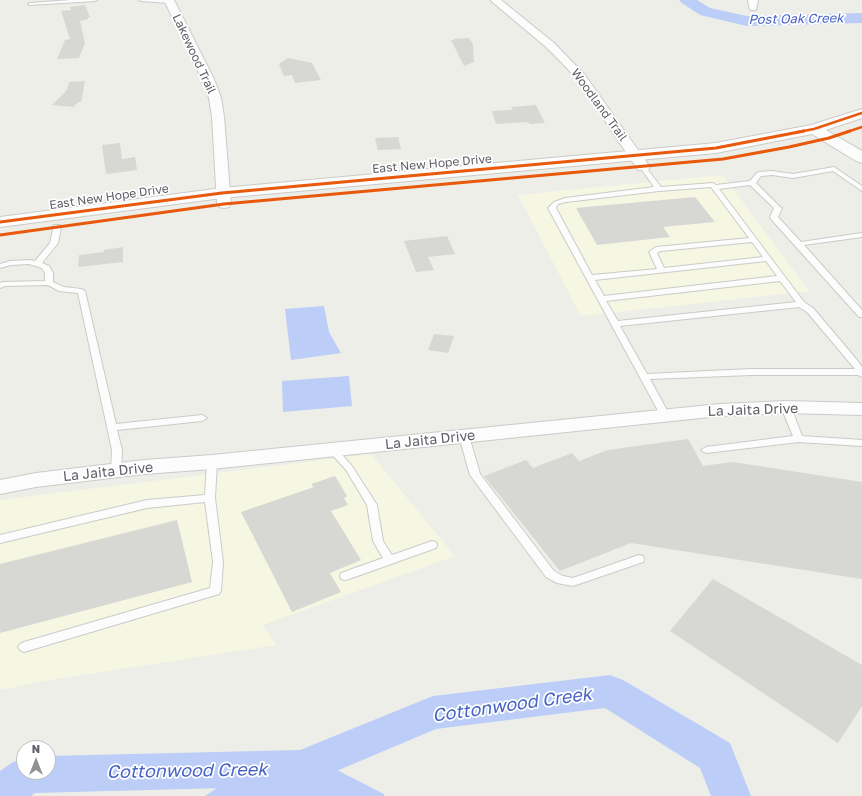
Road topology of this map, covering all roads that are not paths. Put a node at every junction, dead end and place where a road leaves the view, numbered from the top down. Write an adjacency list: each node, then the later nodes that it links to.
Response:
1 (95, 0): 5 (lane)
2 (141, 0): 4 (lane)
3 (494, 0): 11 (street, Woodland Trail)
4 (169, 1): 16 (street, Lakewood Trail)
5 (30, 4)
6 (862, 113): 8 (street, East New Hope Drive)
7 (862, 127): 9 (street, East New Hope Drive)
8 (814, 129): 9 (street); 11 (street, East New Hope Drive)
9 (828, 138): 10 (street); 11 (street, East New Hope Drive)
10 (862, 158)
11 (640, 162): 14 (lane); 16 (street, East New Hope Drive)
12 (752, 183): 13 (lane); 15 (lane); 22 (lane)
13 (714, 187): 14 (lane); 21 (lane)
14 (659, 189): 27 (lane)
15 (862, 189)
16 (223, 198): 17 (street, East New Hope Drive); 18 (street, East New Hope Drive)
17 (0, 222)
18 (57, 227): 19 (street, East New Hope Drive); 24 (lane)
19 (0, 235)
20 (862, 235): 22 (lane)
21 (753, 240): 23 (lane); 26 (lane)
22 (799, 244): 33 (lane)
23 (768, 259): 26 (lane); 28 (lane)
24 (37, 264): 25 (lane); 30 (lane)
25 (0, 266)
26 (662, 270): 27 (lane)
27 (590, 278): 31 (lane)
28 (782, 278): 31 (lane); 32 (lane)
29 (1, 283): 30 (lane)
30 (49, 283): 41 (lane)
31 (601, 299): 34 (lane)
32 (801, 304): 34 (lane); 35 (lane)
33 (862, 315)
34 (615, 324): 36 (lane)
35 (862, 373): 36 (lane)
36 (644, 377): 39 (lane)
37 (786, 407): 38 (street, La Jaita Drive); 39 (street, La Jaita Drive); 43 (lane)
38 (862, 409)
39 (665, 416): 42 (street, La Jaita Drive)
40 (202, 418): 41 (lane)
41 (112, 427): 48 (lane)
42 (464, 436): 45 (street, La Jaita Drive); 53 (lane)
43 (799, 439): 44 (lane); 46 (lane)
44 (862, 443)
45 (333, 450): 47 (street, La Jaita Drive); 54 (lane)
46 (706, 450)
47 (212, 462): 48 (street, La Jaita Drive); 50 (lane)
48 (116, 471): 49 (street, La Jaita Drive)
49 (0, 487)
50 (210, 498): 51 (lane); 56 (lane)
51 (0, 539)
52 (432, 546): 54 (lane)
53 (639, 559)
54 (389, 560): 55 (lane)
55 (345, 576)
56 (24, 647)

